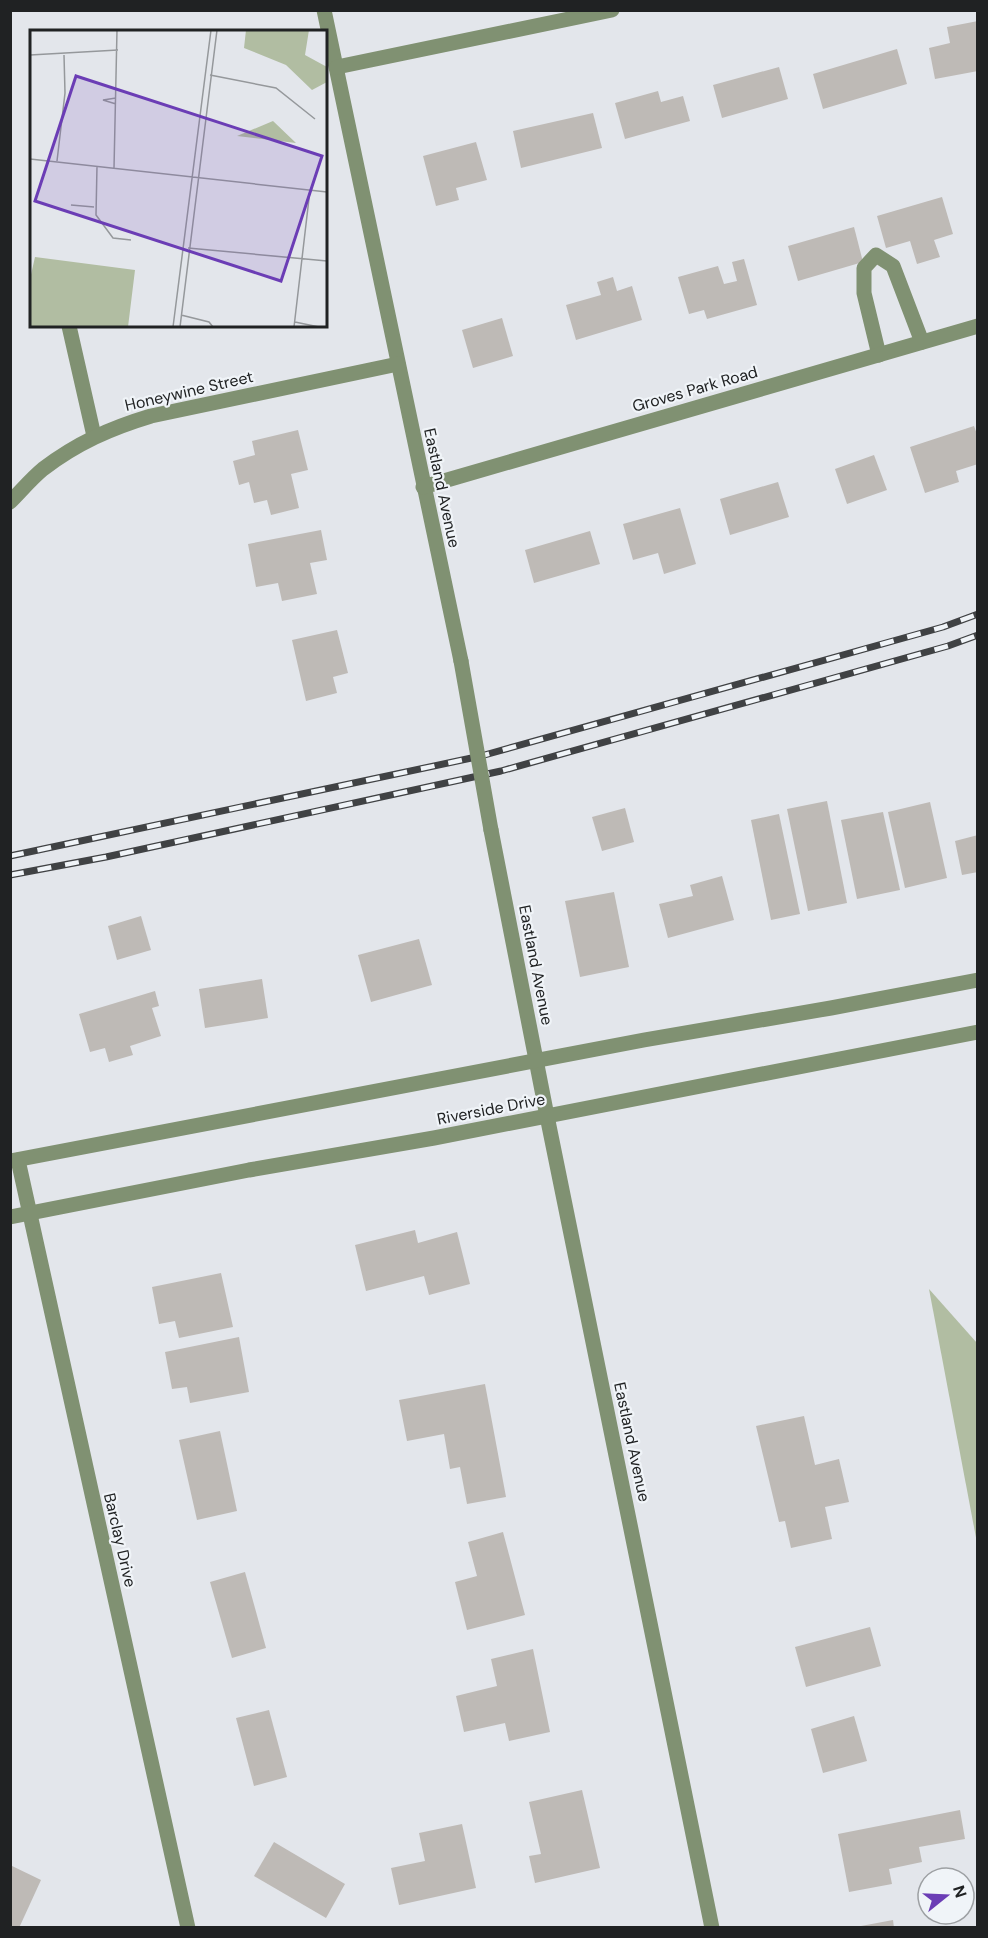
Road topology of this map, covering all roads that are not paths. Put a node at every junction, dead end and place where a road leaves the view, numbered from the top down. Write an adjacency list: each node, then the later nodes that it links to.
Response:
1 (324, 10): 3 (street, Eastland Avenue)
2 (612, 10): 3 (street)
3 (337, 67): 8 (street, Eastland Avenue)
4 (978, 326): 6 (street, Groves Park Road)
5 (69, 327): 9 (street)
6 (922, 342): 7 (street, Groves Park Road); 7 (street)
7 (879, 355): 10 (street, Groves Park Road)
8 (398, 364): 9 (street, Honeywine Street); 10 (street, Eastland Avenue)
9 (94, 436): 11 (street, Honeywine Street)
10 (423, 487): 14 (street, Eastland Avenue, bridge)
11 (10, 502)
12 (978, 980): 14 (street)
13 (978, 1032): 15 (street, Riverside Drive)
14 (537, 1060): 15 (street, Eastland Avenue); 16 (street)
15 (547, 1116): 17 (street, Riverside Drive); 20 (street, Eastland Avenue)
16 (14, 1161): 17 (street, Barclay Drive)
17 (28, 1214): 18 (street, Riverside Drive); 19 (street, Barclay Drive)
18 (10, 1217)
19 (188, 1928)
20 (712, 1928)

